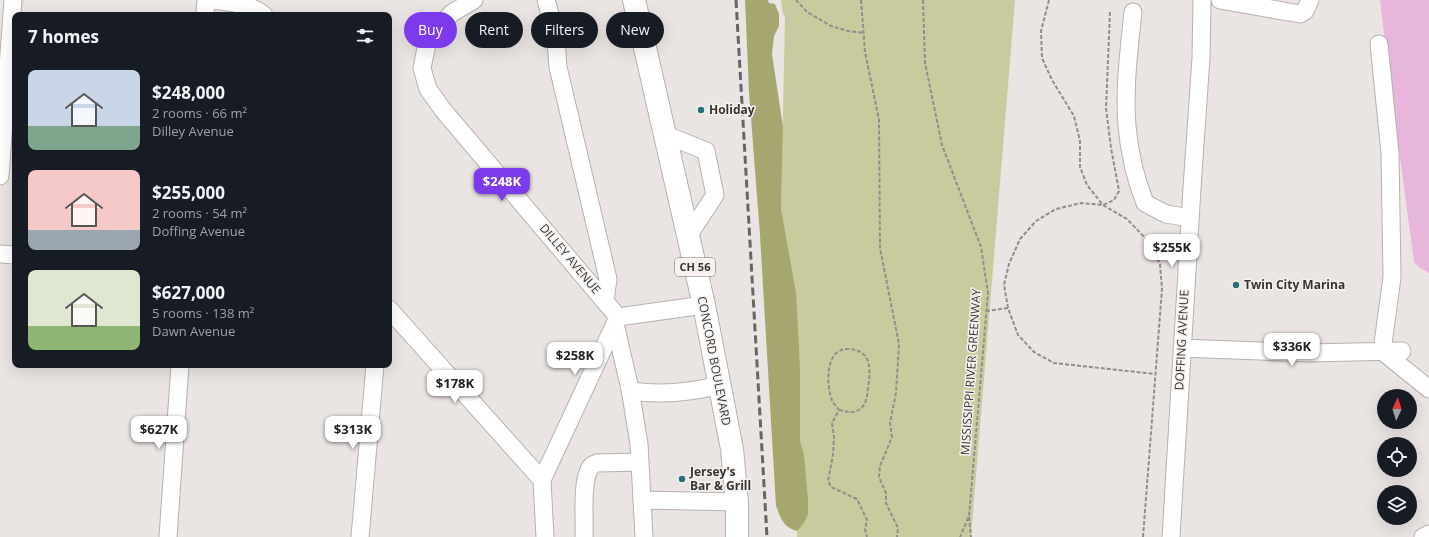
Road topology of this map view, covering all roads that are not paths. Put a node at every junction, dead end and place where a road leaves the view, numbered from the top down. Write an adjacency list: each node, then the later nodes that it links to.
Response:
1 (13, 0): 10 (street)
2 (206, 0): 11 (street)
3 (211, 0): 12 (street)
4 (474, 0): 22 (street, DILLEY AVENUE)
5 (546, 0): 22 (street)
6 (634, 0): 16 (main road, CONCORD BOULEVARD / CH 56)
7 (1202, 0): 18 (street, DOFFING AVENUE)
8 (1220, 0): 9 (street)
9 (1310, 0)
10 (12, 12)
11 (205, 12)
12 (261, 12)
13 (1132, 12): 18 (street)
14 (12, 14): 17 (street)
15 (1379, 44): 27 (street)
16 (666, 135): 19 (main road, CONCORD BOULEVARD / CH 56); 19 (street)
17 (0, 176)
18 (1190, 218): 26 (street, DOFFING AVENUE)
19 (688, 236): 23 (main road, CONCORD BOULEVARD / CH 56)
20 (0, 254): 21 (street)
21 (12, 255)
22 (605, 301): 25 (street, DILLEY AVENUE)
23 (704, 304): 25 (street); 31 (main road, CONCORD BOULEVARD / CH 56)
24 (392, 312): 35 (street)
25 (617, 320): 33 (street); 35 (street)
26 (1182, 348): 27 (street); 45 (street, DOFFING AVENUE)
27 (1382, 351): 28 (street); 32 (street)
28 (1402, 351)
29 (180, 368): 39 (street)
30 (375, 368): 40 (street)
31 (719, 385): 33 (street); 37 (main road, CONCORD BOULEVARD / CH 56)
32 (1429, 389)
33 (630, 391): 34 (street)
34 (640, 462): 36 (street); 42 (street)
35 (542, 480): 41 (street)
36 (642, 500): 37 (street); 43 (street)
37 (737, 502): 44 (main road, CONCORD BOULEVARD / CH 56)
38 (1429, 534): 46 (street)
39 (168, 537)
40 (360, 537)
41 (545, 537)
42 (584, 537)
43 (644, 537)
44 (737, 537)
45 (1170, 537)
46 (1423, 537)

